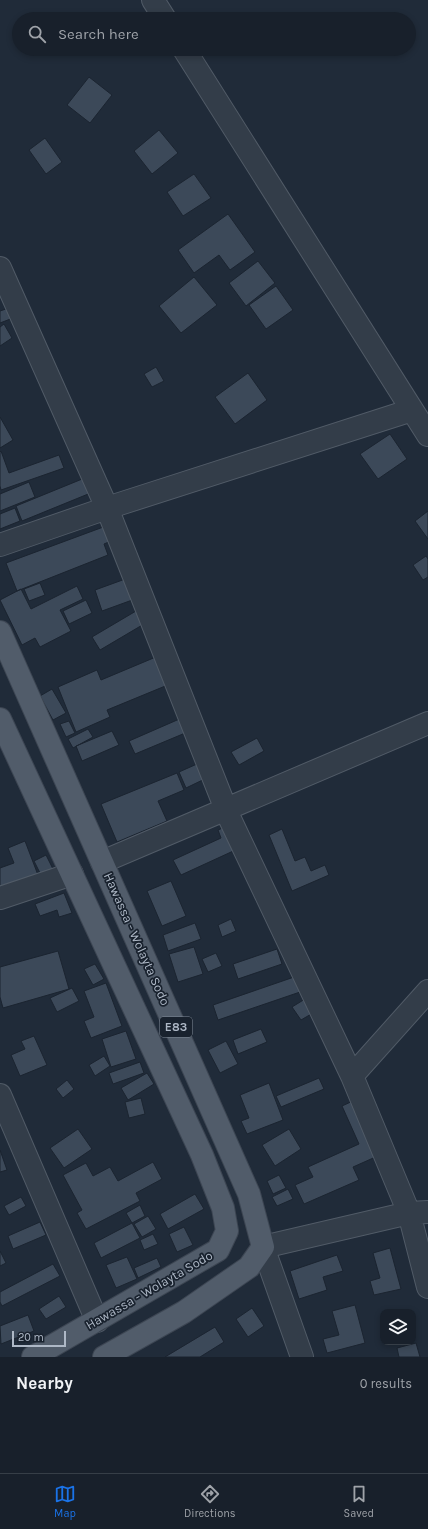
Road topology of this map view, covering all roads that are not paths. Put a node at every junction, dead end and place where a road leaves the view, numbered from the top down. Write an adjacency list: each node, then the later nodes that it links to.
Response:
1 (153, 0): 2 (street)
2 (161, 12)
3 (188, 56): 5 (street)
4 (0, 268): 7 (street)
5 (412, 410): 6 (street); 7 (street)
6 (428, 435)
7 (106, 508): 8 (street); 12 (street)
8 (0, 545)
9 (0, 632): 13 (main road, Hawassa - Wolayta Sodo / E83)
10 (0, 719): 14 (main road, E83)
11 (428, 723): 12 (street)
12 (226, 809): 13 (street); 17 (street)
13 (102, 862): 14 (main road); 21 (main road, Hawassa - Wolayta Sodo / E83)
14 (72, 874): 15 (street); 20 (main road, E83)
15 (0, 898)
16 (428, 991): 17 (street)
17 (352, 1076): 19 (street)
18 (0, 1095): 23 (street)
19 (418, 1212): 21 (street); 22 (street)
20 (227, 1231): 21 (main road); 23 (main road, Hawassa - Wolayta Sodo)
21 (263, 1247): 25 (main road); 26 (street)
22 (428, 1287)
23 (97, 1321): 24 (main road, Hawassa - Wolayta Sodo)
24 (33, 1357)
25 (104, 1357)
26 (302, 1357)

